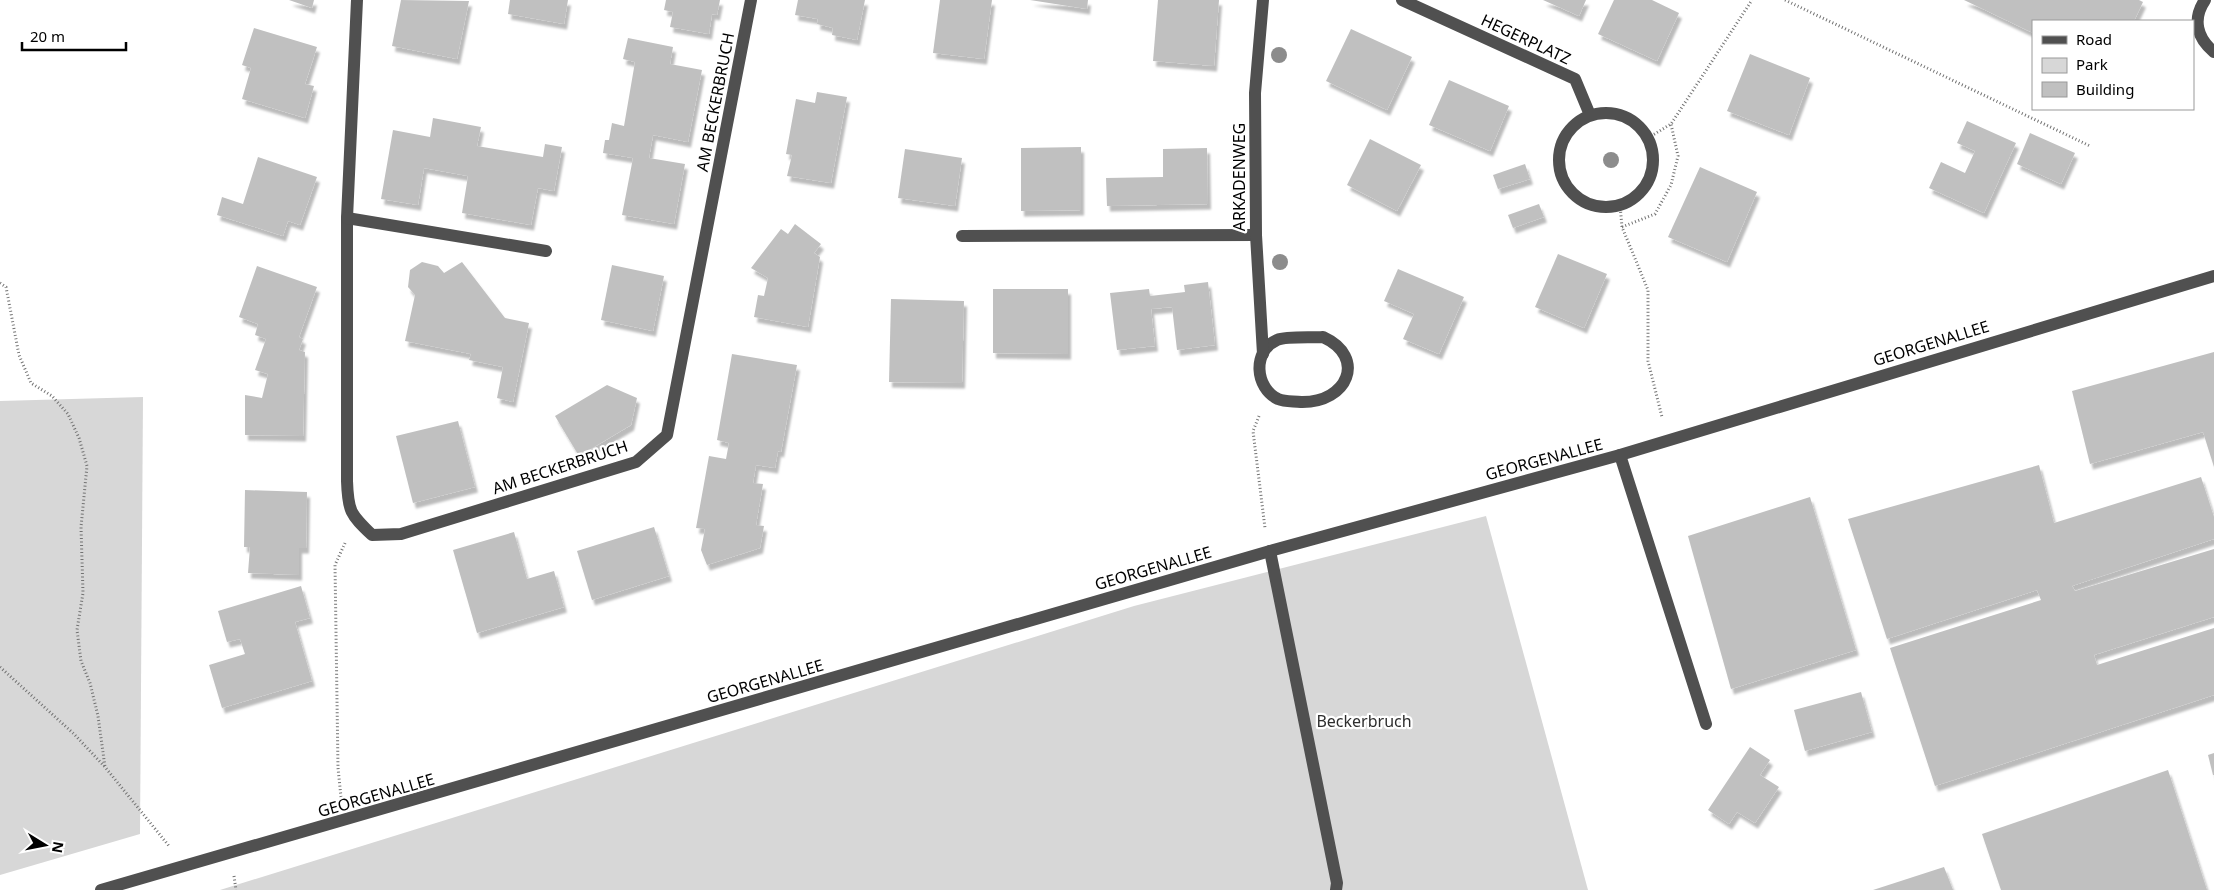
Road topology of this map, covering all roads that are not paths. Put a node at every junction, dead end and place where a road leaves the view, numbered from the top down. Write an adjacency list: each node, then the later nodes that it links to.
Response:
1 (357, 0): 8 (street)
2 (751, 0): 8 (street, AM BECKERBRUCH)
3 (1263, 0): 9 (street, ARKADENWEG)
4 (1402, 0): 7 (street, HEGERPLATZ)
5 (2205, 0): 6 (street)
6 (2214, 52)
7 (1590, 115): 7 (street)
8 (347, 218): 11 (street)
9 (1256, 235): 10 (street); 13 (street, ARKADENWEG)
10 (962, 236)
11 (546, 251)
12 (2214, 276): 14 (street, GEORGENALLEE)
13 (1263, 354): 13 (street, ARKADENWEG)
14 (1620, 455): 15 (street, GEORGENALLEE); 16 (street)
15 (1270, 551): 17 (street, GEORGENALLEE); 18 (street)
16 (1706, 724)
17 (101, 890)
18 (1336, 890)

